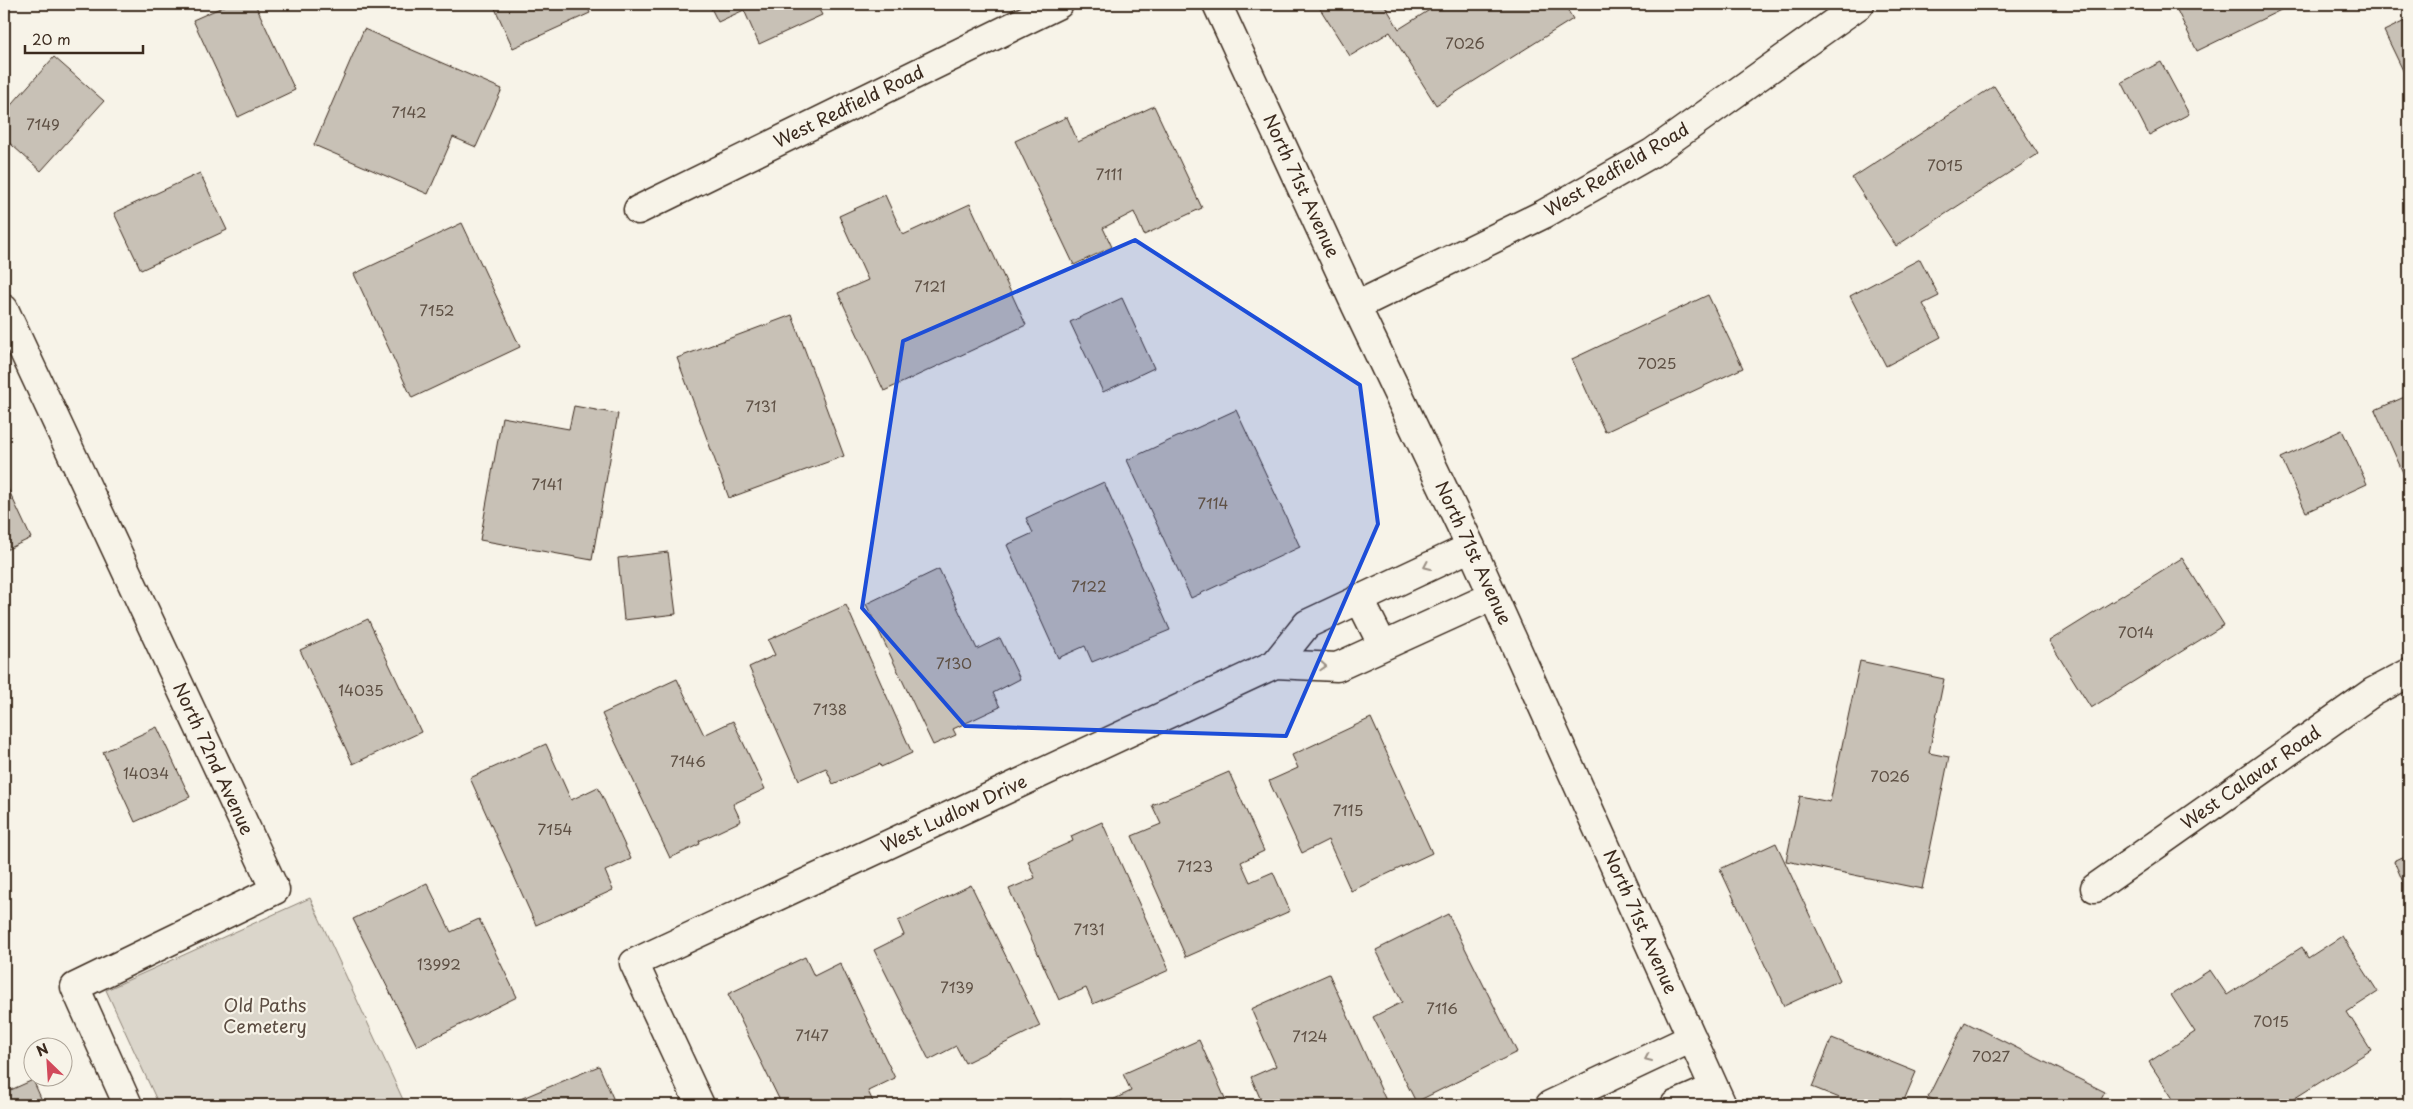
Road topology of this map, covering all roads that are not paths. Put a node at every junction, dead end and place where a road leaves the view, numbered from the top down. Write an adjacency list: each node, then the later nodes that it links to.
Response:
1 (1060, 4): 4 (street, West Redfield Road)
2 (1217, 4): 5 (street, North 71st Avenue)
3 (1860, 4): 5 (street, West Redfield Road)
4 (638, 210)
5 (1356, 306): 7 (street, North 71st Avenue)
6 (4, 309): 17 (street, North 72nd Avenue)
7 (1471, 547): 8 (street, North 71st Avenue); 9 (street, West Ludlow Drive, one-way to 9)
8 (1493, 596): 10 (street, West Ludlow Drive); 14 (street, North 71st Avenue)
9 (1359, 598): 10 (street); 11 (street, West Ludlow Drive)
10 (1383, 646): 11 (street, West Ludlow Drive, one-way to 10)
11 (1275, 664): 18 (street, West Ludlow Drive)
12 (2409, 674): 13 (street, West Calavar Road)
13 (2095, 888)
14 (1692, 1038): 15 (street, North 71st Avenue); 16 (street, one-way to 16)
15 (1718, 1096): 20 (street)
16 (1585, 1098): 19 (street)
17 (128, 1105)
18 (700, 1105)
19 (1550, 1105)
20 (1675, 1105)

